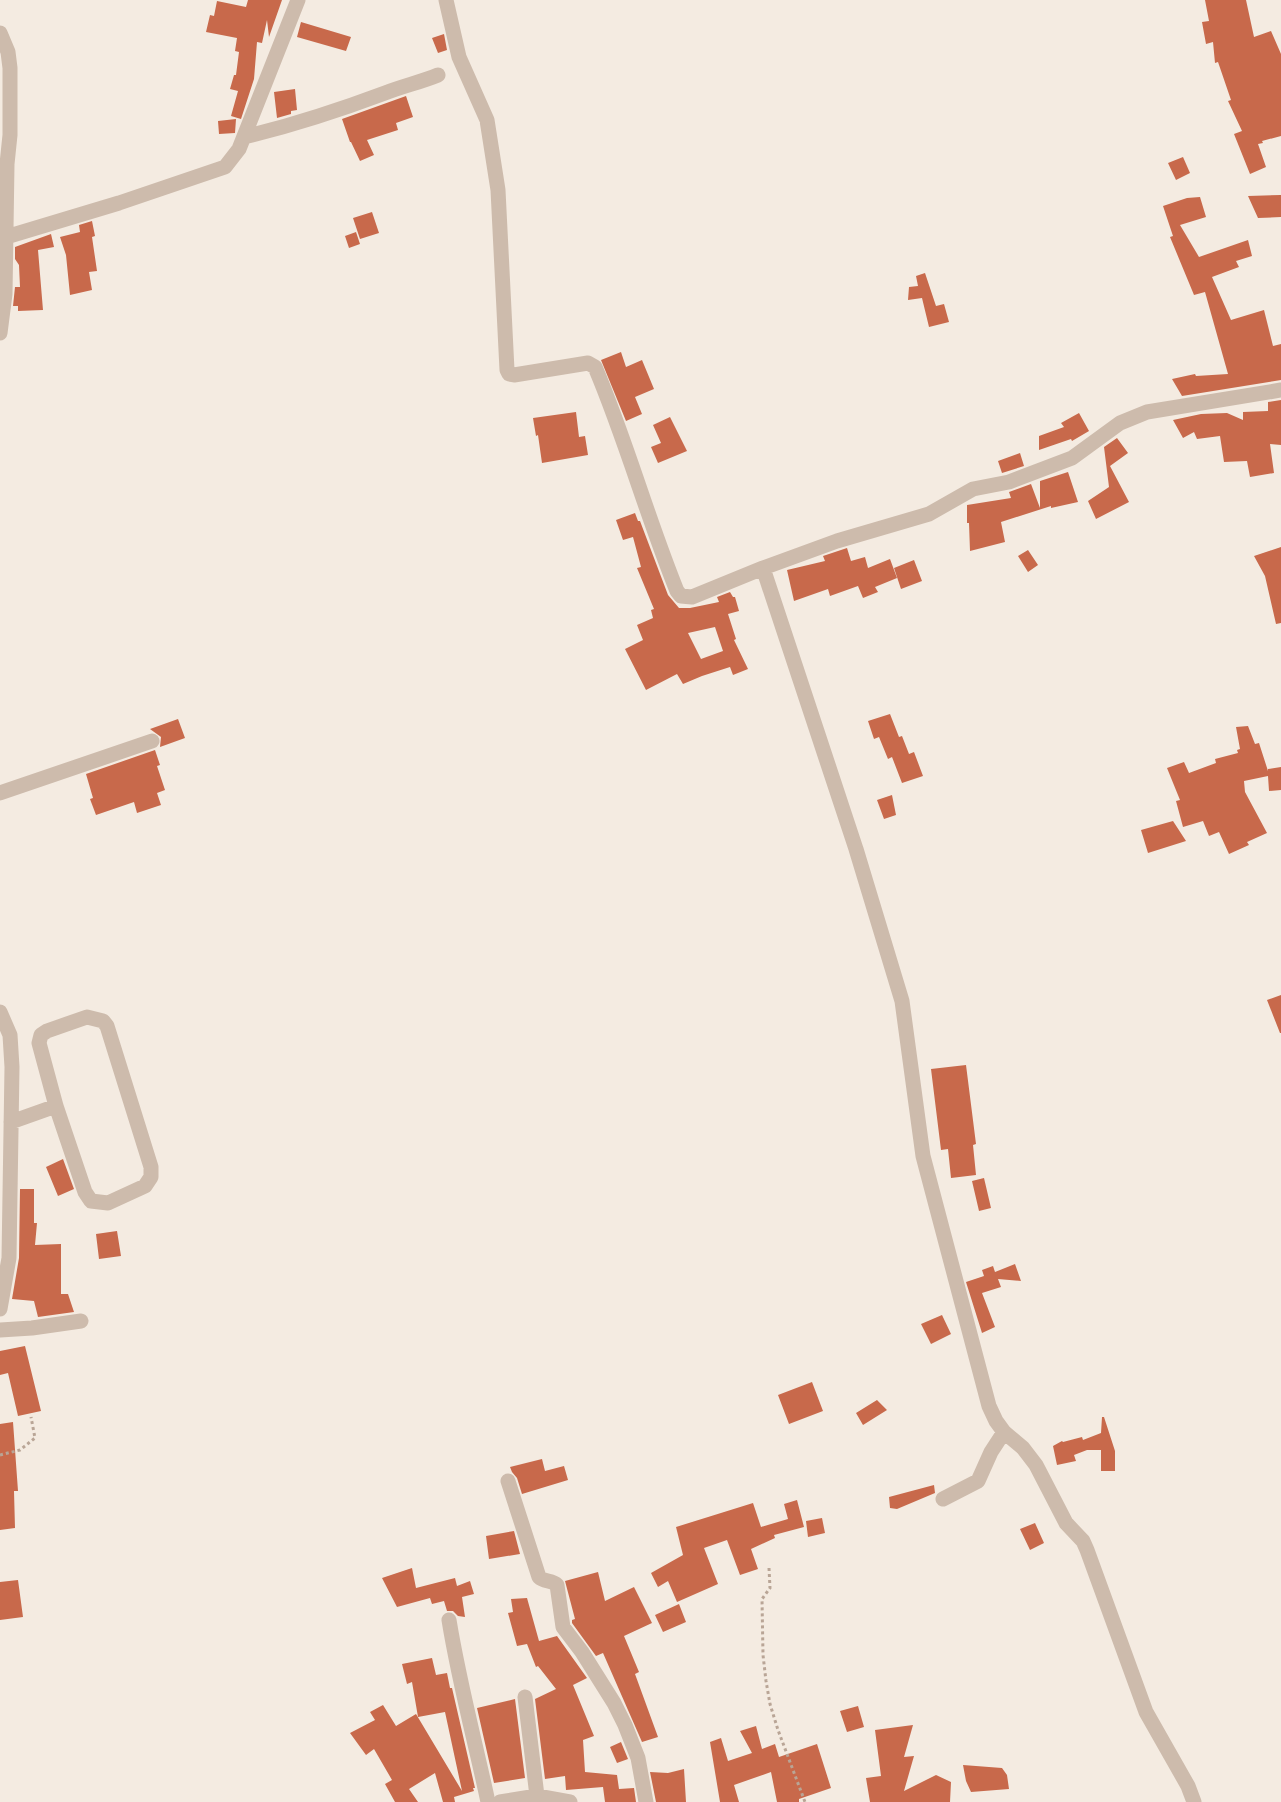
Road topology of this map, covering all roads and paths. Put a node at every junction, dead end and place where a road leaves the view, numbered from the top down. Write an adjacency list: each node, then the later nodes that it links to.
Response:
1 (298, 0): 5 (street)
2 (446, 0): 9 (street)
3 (0, 33): 6 (street)
4 (438, 75): 5 (street)
5 (244, 137): 6 (street)
6 (6, 237): 7 (street)
7 (0, 333)
8 (1281, 390): 9 (street)
9 (763, 568): 19 (street)
10 (152, 741): 11 (street)
11 (0, 793)
12 (0, 1012): 14 (street)
13 (56, 1106): 13 (street); 14 (street)
14 (11, 1122): 15 (street)
15 (0, 1309)
16 (81, 1321): 17 (street)
17 (0, 1330)
18 (31, 1417): 20 (path)
19 (1004, 1432): 22 (street); 32 (street)
20 (0, 1455)
21 (508, 1481): 30 (street)
22 (943, 1499)
23 (769, 1568): 31 (path)
24 (449, 1620): 27 (street)
25 (525, 1697): 26 (street)
26 (537, 1796): 28 (street); 29 (street)
27 (488, 1802)
28 (500, 1802)
29 (570, 1802)
30 (646, 1802)
31 (805, 1802)
32 (1194, 1802)

